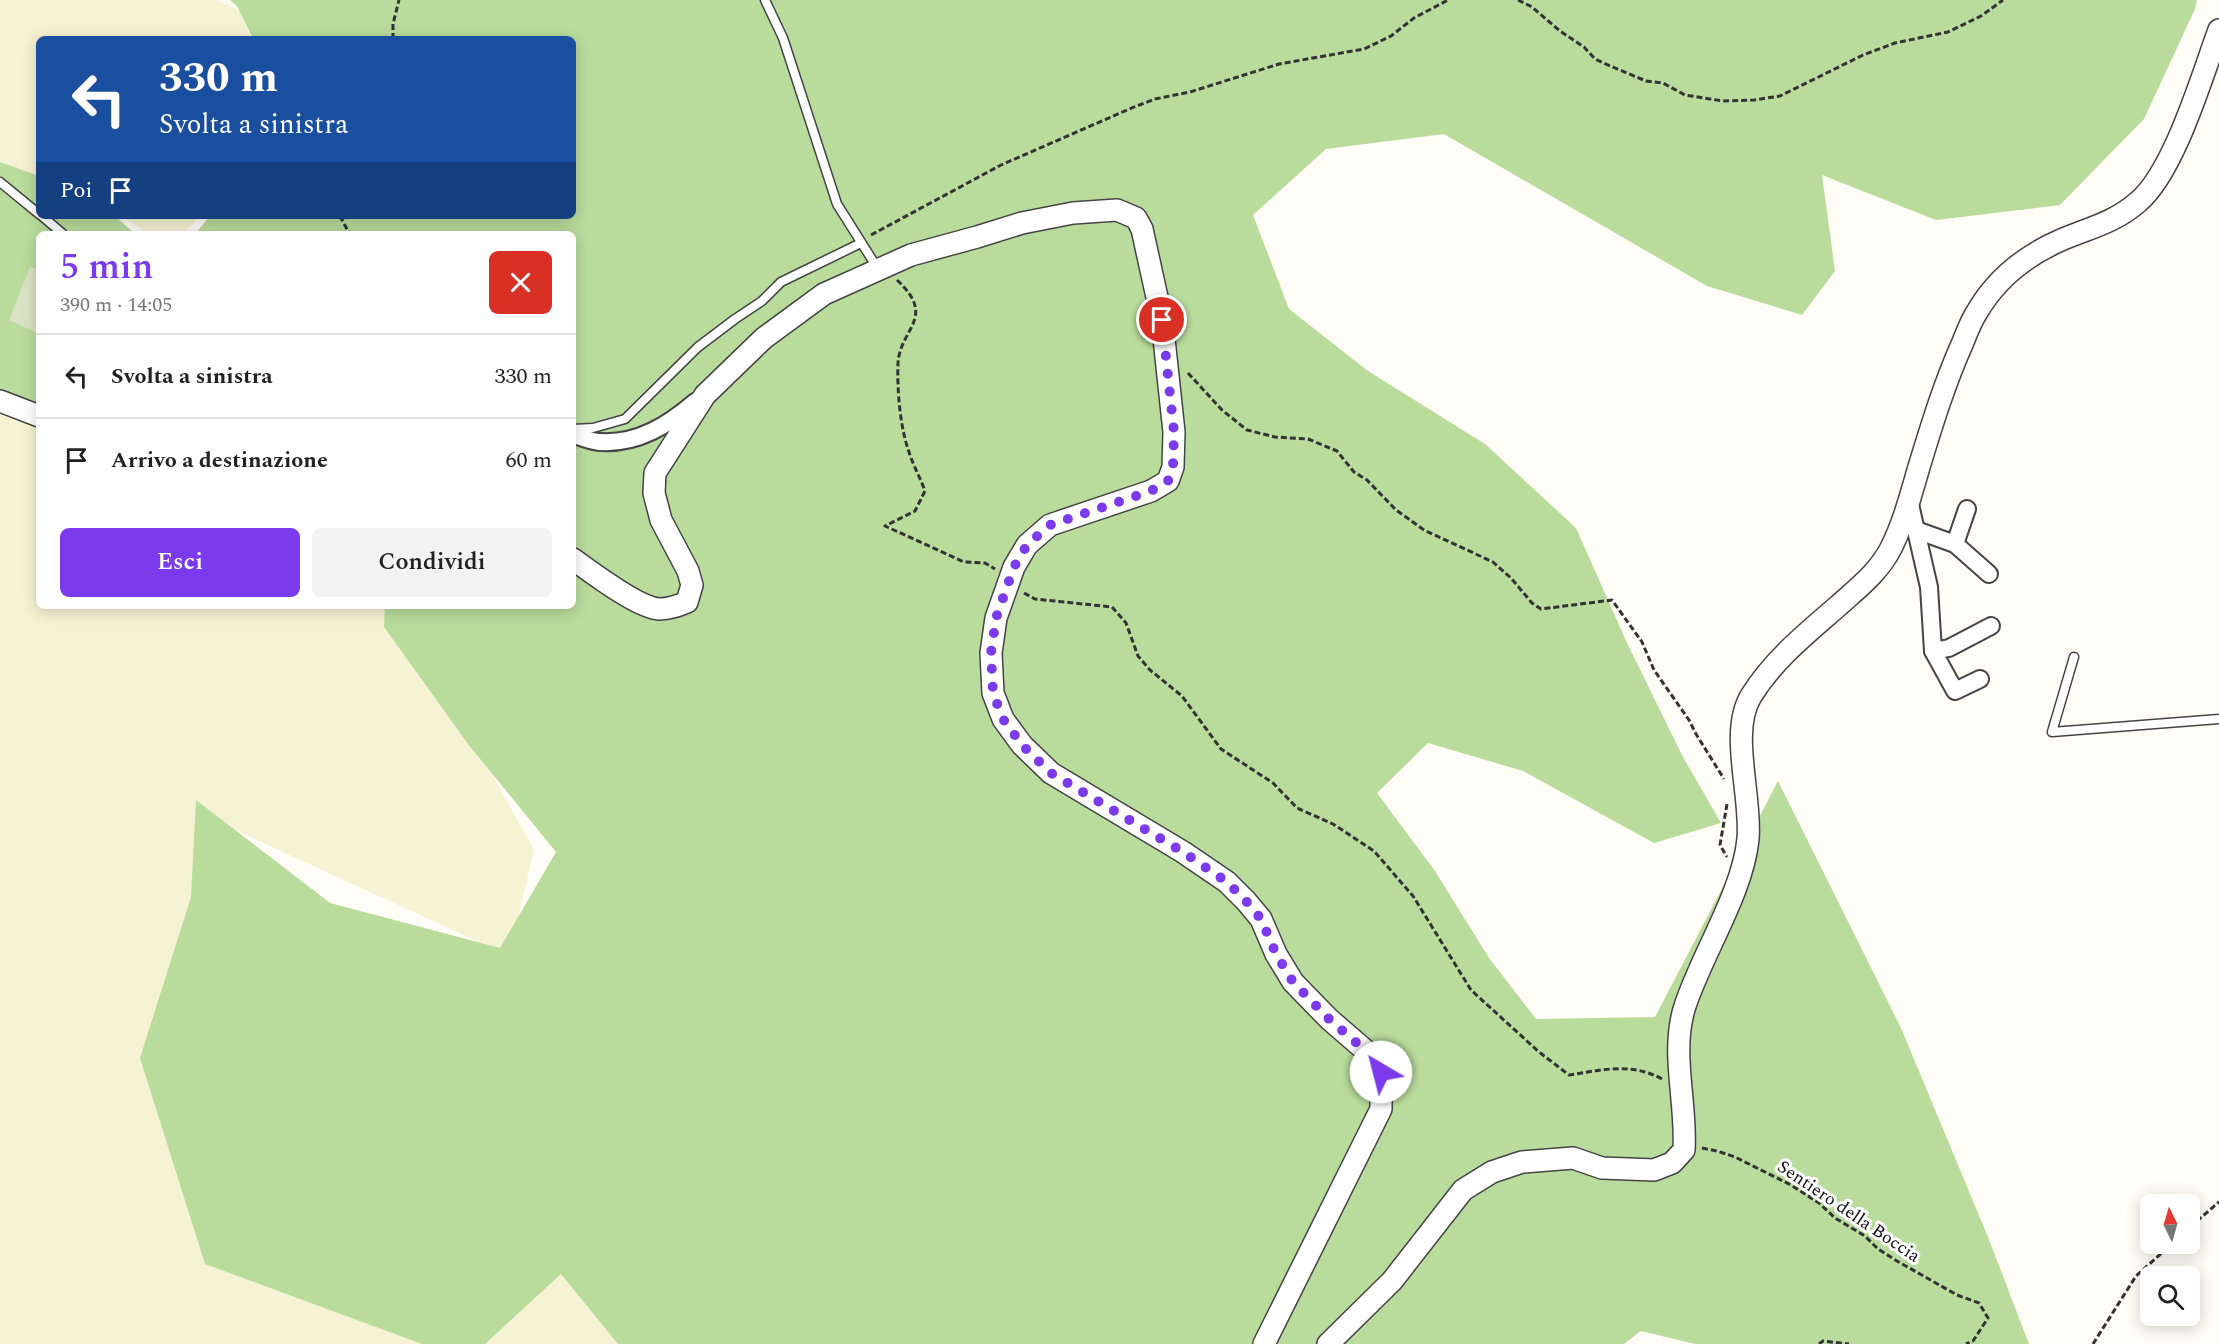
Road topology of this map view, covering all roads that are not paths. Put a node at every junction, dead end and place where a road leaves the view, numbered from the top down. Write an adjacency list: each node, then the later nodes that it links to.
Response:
1 (765, 0): 7 (lane)
2 (2219, 30): 14 (street)
3 (0, 182): 4 (lane)
4 (36, 212)
5 (45, 219): 6 (lane)
6 (59, 231)
7 (861, 243): 8 (lane); 12 (lane)
8 (882, 268): 9 (street); 25 (street)
9 (705, 395): 13 (street); 18 (street)
10 (0, 401): 11 (street)
11 (36, 415)
12 (576, 429)
13 (576, 436)
14 (1909, 500): 16 (street); 26 (street)
15 (1967, 509): 17 (street)
16 (1916, 530): 17 (street); 21 (street)
17 (1955, 544): 19 (street)
18 (576, 561)
19 (1989, 574)
20 (1991, 626): 21 (street)
21 (1933, 651): 23 (street)
22 (2074, 657): 24 (lane)
23 (1980, 679)
24 (2219, 719)
25 (1264, 1344)
26 (1328, 1344)

